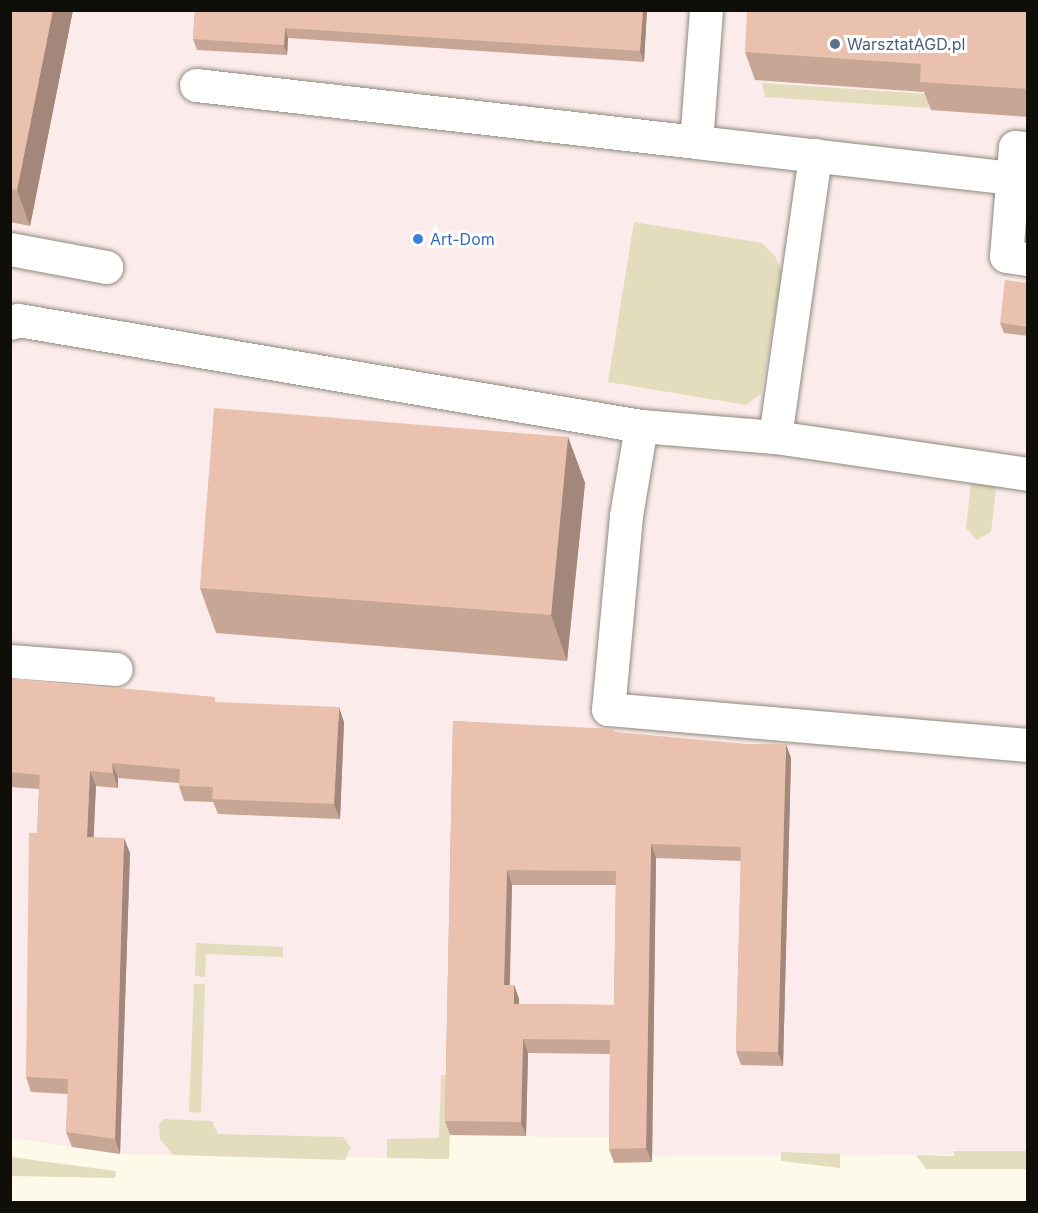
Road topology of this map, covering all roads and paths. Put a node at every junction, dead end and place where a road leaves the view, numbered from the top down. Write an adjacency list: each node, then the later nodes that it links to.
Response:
1 (706, 10): 3 (lane)
2 (196, 85): 3 (lane)
3 (696, 142): 5 (lane)
4 (1028, 148): 6 (lane)
5 (815, 155): 6 (lane); 12 (lane)
6 (1013, 178): 8 (lane)
7 (10, 249): 9 (lane)
8 (1028, 259)
9 (106, 267)
10 (10, 323): 11 (lane)
11 (641, 426): 12 (lane); 16 (lane)
12 (775, 437): 13 (lane)
13 (1028, 474)
14 (10, 661): 15 (lane)
15 (116, 669)
16 (1028, 745)

